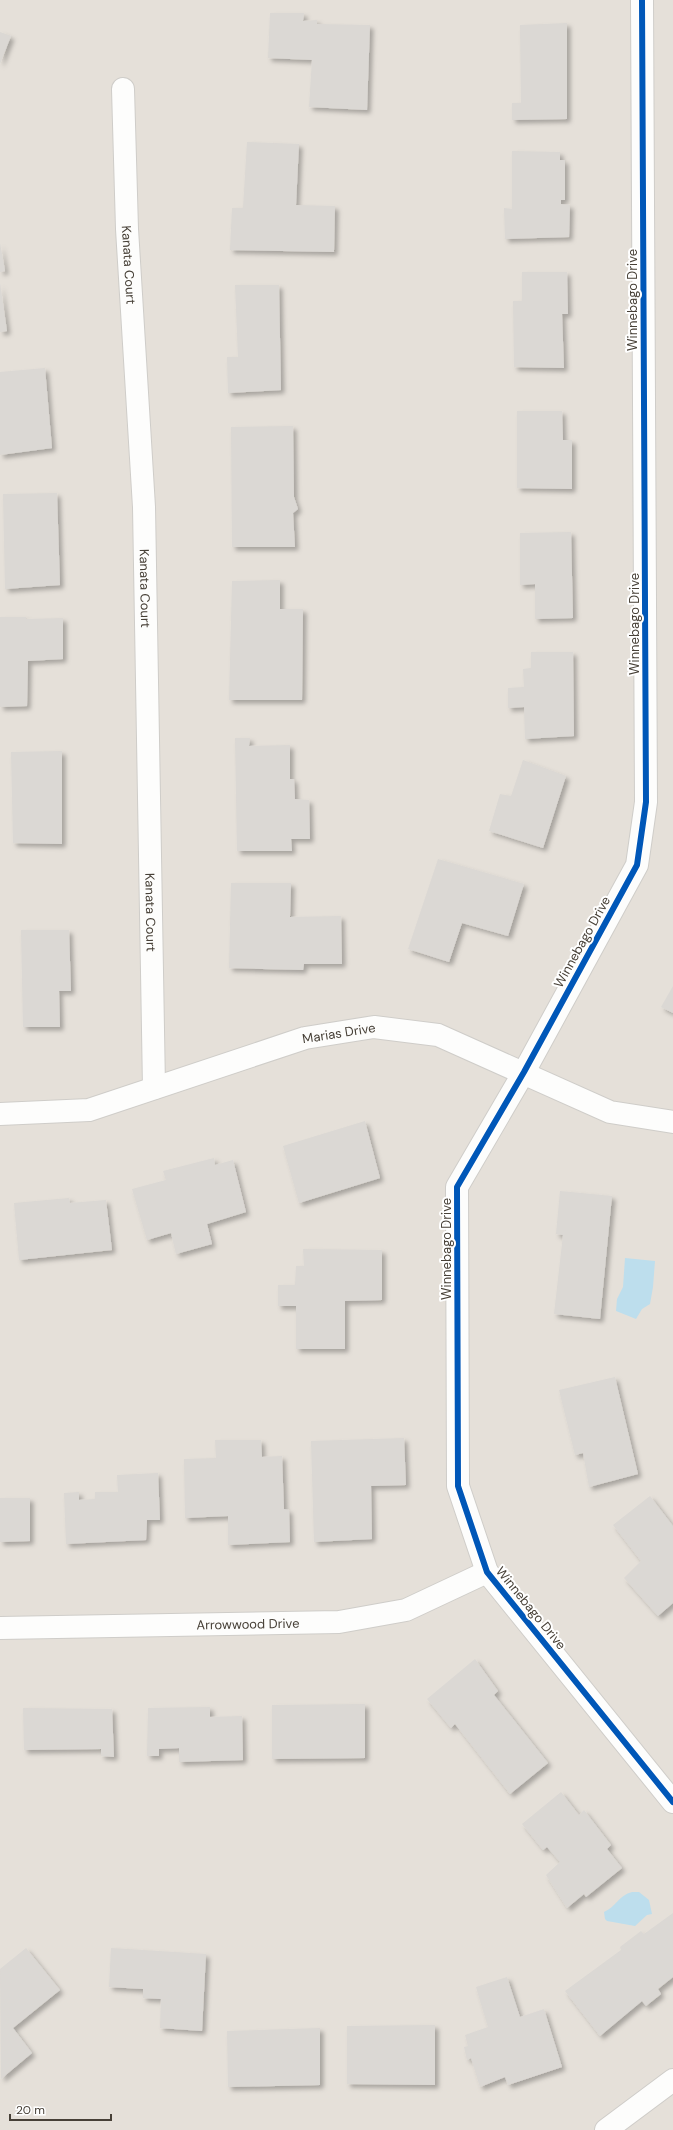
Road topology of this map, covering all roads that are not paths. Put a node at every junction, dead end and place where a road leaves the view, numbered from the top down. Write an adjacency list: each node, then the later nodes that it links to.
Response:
1 (642, 0): 3 (street, Winnebago Drive)
2 (123, 88): 4 (street, Kanata Court)
3 (524, 1072): 4 (street, Marias Drive); 6 (street, Marias Drive); 7 (street, Winnebago Drive)
4 (154, 1088): 5 (street, Marias Drive)
5 (0, 1114)
6 (673, 1122)
7 (487, 1572): 8 (street, Arrowwood Drive); 9 (street, Winnebago Drive)
8 (0, 1628)
9 (673, 1802)
10 (673, 2080): 11 (street)
11 (606, 2130)

